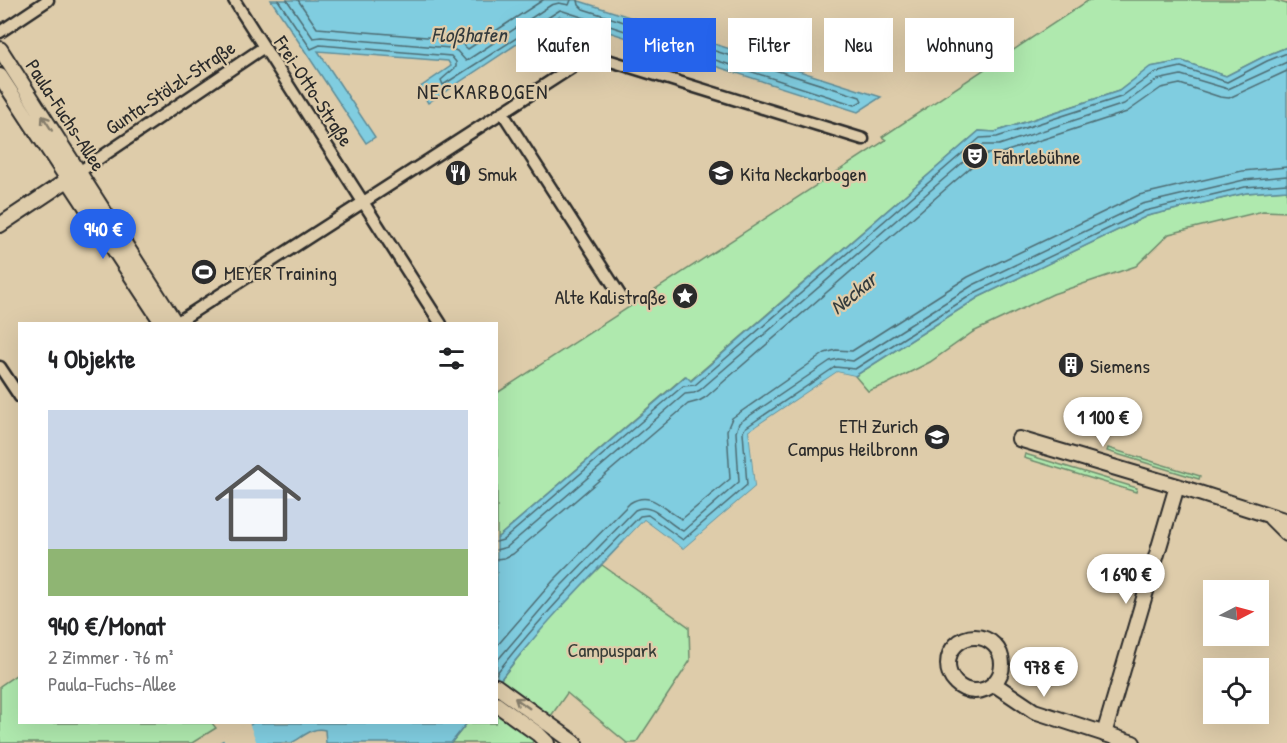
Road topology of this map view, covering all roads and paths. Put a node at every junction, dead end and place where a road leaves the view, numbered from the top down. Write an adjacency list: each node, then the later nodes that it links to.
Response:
1 (48, 0): 3 (street)
2 (234, 0): 4 (street, Frei-Otto-Straße)
3 (0, 32)
4 (264, 47): 9 (street, Gunta-Stölzl-Straße); 10 (street, Frei-Otto-Straße)
5 (0, 49): 9 (street, Paula-Fuchs-Allee, one-way to 5)
6 (0, 76): 9 (street, Paula-Fuchs-Allee)
7 (502, 112): 8 (street); 10 (street); 12 (street)
8 (863, 138)
9 (73, 176): 11 (street); 13 (street, Paula-Fuchs-Allee); 14 (street, Paula-Fuchs-Allee)
10 (364, 202): 15 (street); 16 (street, Frei-Otto-Straße)
11 (0, 225)
12 (620, 295)
13 (162, 322)
14 (175, 322)
15 (179, 322)
16 (440, 322)
17 (0, 367): 18 (street)
18 (18, 394)
19 (1019, 439): 20 (street)
20 (1177, 486): 22 (street); 28 (street)
21 (1287, 510): 22 (street)
22 (1267, 515): 23 (street); 24 (street)
23 (1287, 521)
24 (1287, 534)
25 (994, 684): 28 (street)
26 (498, 687): 30 (street, one-way to 26)
27 (498, 705): 29 (street)
28 (1104, 734): 31 (street)
29 (543, 739)
30 (575, 743)
31 (1133, 743)

